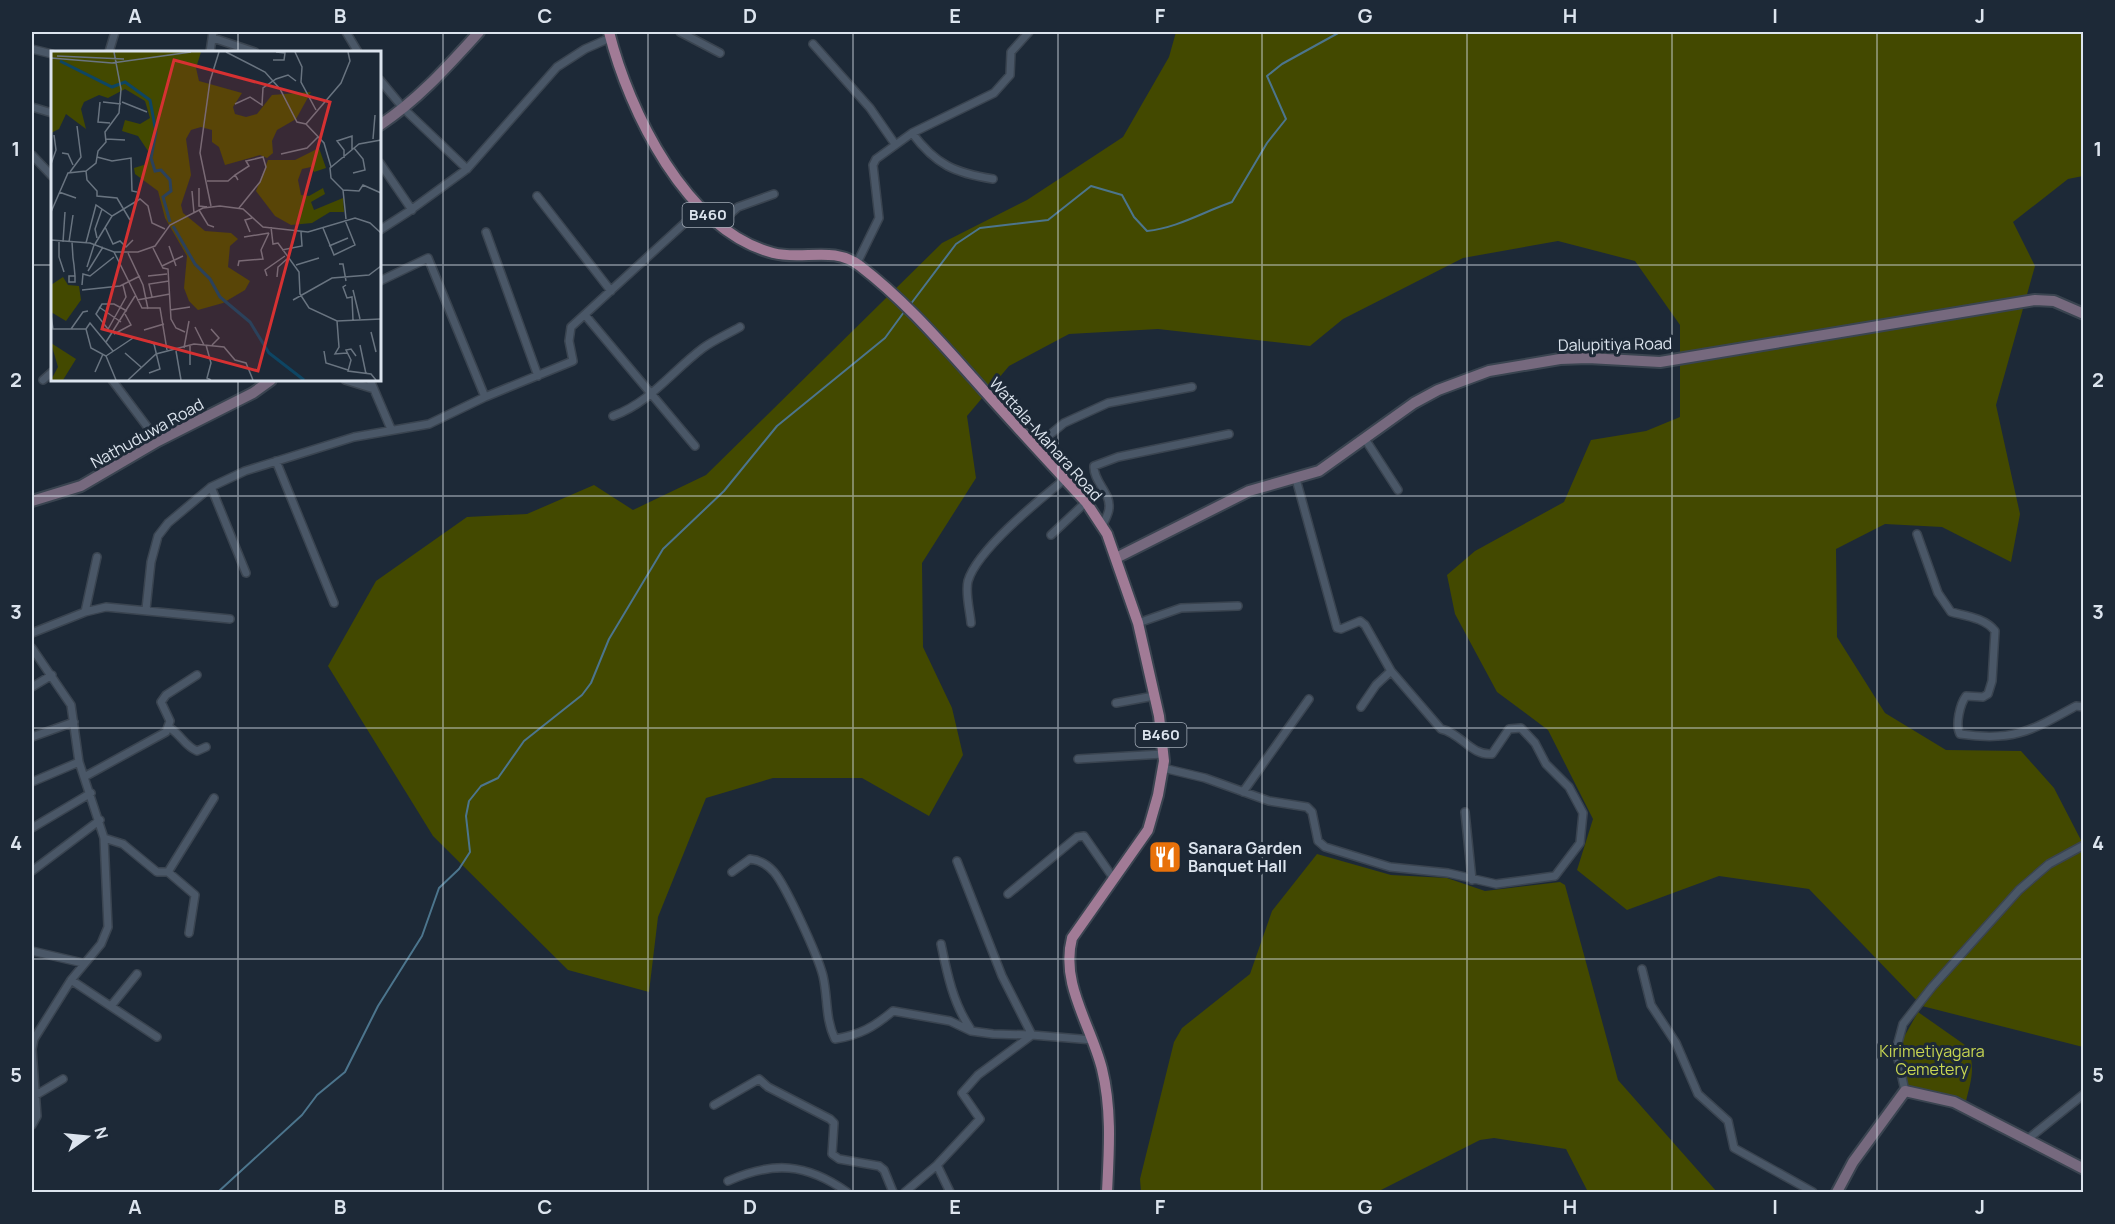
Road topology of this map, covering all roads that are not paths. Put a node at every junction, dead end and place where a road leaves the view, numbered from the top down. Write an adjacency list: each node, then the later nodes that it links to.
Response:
1 (115, 32): 10 (street)
2 (346, 32): 13 (street)
3 (479, 32): 18 (street)
4 (680, 32): 14 (street)
5 (1029, 32): 21 (street)
6 (609, 34): 25 (street); 30 (main road, Wattala-Mahara Road / B460)
7 (213, 35): 11 (street); 12 (street)
8 (813, 44): 22 (street)
9 (32, 49): 15 (street)
10 (109, 51)
11 (210, 51)
12 (253, 51)
13 (357, 51)
14 (720, 53)
15 (51, 54)
16 (381, 81): 18 (street)
17 (32, 107): 19 (street)
18 (404, 109): 20 (street); 25 (street)
19 (51, 113)
20 (381, 123)
21 (912, 133): 22 (street); 27 (street)
22 (895, 144): 35 (street)
23 (32, 155): 26 (street)
24 (381, 165): 31 (street)
25 (467, 169): 31 (street)
26 (51, 175)
27 (993, 179)
28 (774, 194): 32 (street)
29 (537, 196): 37 (street)
30 (700, 208): 32 (main road, Wattala-Mahara Road / B460); 37 (street)
31 (412, 210): 33 (street)
32 (719, 224): 35 (main road, Wattala-Mahara Road / B460)
33 (381, 229)
34 (486, 232): 42 (street)
35 (857, 263): 58 (main road, Wattala-Mahara Road / B460)
36 (381, 281): 51 (street)
37 (611, 291): 39 (street)
38 (2084, 314): 55 (street, Dalupitiya Road)
39 (585, 315): 42 (street); 50 (street)
40 (740, 327): 50 (street)
41 (51, 373): 43 (street)
42 (538, 376): 51 (street)
43 (43, 380)
44 (113, 381): 56 (street)
45 (270, 381): 56 (street, Nathuduwa Road)
46 (348, 381): 49 (street)
47 (370, 381): 49 (street)
48 (1192, 387): 58 (street)
49 (374, 389): 53 (street)
50 (652, 394): 52 (street); 57 (street)
51 (485, 397): 53 (street)
52 (613, 416)
53 (391, 429): 59 (street)
54 (1229, 434): 66 (street)
55 (1365, 439): 61 (street, Dalupitiya Road); 63 (street)
56 (158, 441): 64 (street, Nathuduwa Road)
57 (695, 446)
58 (1035, 447): 60 (main road, Wattala-Mahara Road / B460)
59 (276, 460): 62 (street); 72 (street)
60 (1065, 479): 65 (main road, Wattala-Mahara Road / B460); 77 (street)
61 (1296, 479): 70 (street, Dalupitiya Road); 81 (street)
62 (211, 487): 71 (street); 74 (street)
63 (1398, 490)
64 (32, 501)
65 (1086, 502): 66 (main road, Wattala-Mahara Road / B460); 68 (street)
66 (1102, 528): 70 (main road, Wattala-Mahara Road / B460)
67 (1917, 534): 89 (street)
68 (1051, 535)
69 (97, 557): 75 (street)
70 (1116, 558): 78 (main road, Wattala-Mahara Road / B460)
71 (246, 573)
72 (334, 603)
73 (1238, 606): 78 (street)
74 (147, 609): 75 (street); 76 (street)
75 (85, 612): 79 (street)
76 (230, 619)
77 (971, 623)
78 (1138, 623): 85 (main road, Wattala-Mahara Road / B460)
79 (32, 633)
80 (32, 648): 82 (street)
81 (1391, 671): 88 (street); 113 (street)
82 (52, 675): 84 (street); 90 (street)
83 (197, 675): 91 (street)
84 (32, 687)
85 (1154, 696): 87 (street); 94 (main road, Wattala-Mahara Road / B460)
86 (1309, 699): 100 (street)
87 (1116, 704)
88 (1361, 707)
89 (2084, 707)
90 (74, 722): 92 (street); 96 (street)
91 (170, 728): 93 (street); 98 (street)
92 (32, 737)
93 (206, 747)
94 (1163, 754): 95 (street); 97 (main road, Wattala-Mahara Road / B460)
95 (1078, 759)
96 (79, 762): 98 (street); 99 (street)
97 (1163, 768): 100 (street); 112 (main road, Wattala-Mahara Road / B460)
98 (84, 777): 101 (street)
99 (32, 782)
100 (1243, 792): 113 (street)
101 (91, 793): 104 (street); 105 (street)
102 (214, 798): 110 (street)
103 (1465, 812): 113 (street)
104 (100, 820): 106 (street); 109 (street)
105 (32, 828)
106 (104, 838): 110 (street); 118 (street)
107 (2084, 846): 129 (street)
108 (957, 861): 124 (street)
109 (32, 871)
110 (168, 872): 115 (street)
111 (732, 872): 123 (street)
112 (1113, 879): 114 (street); 127 (main road, Wattala-Mahara Road / B460)
113 (1472, 880)
114 (1008, 894)
115 (189, 933)
116 (941, 944): 123 (street)
117 (32, 951): 118 (street)
118 (83, 963): 121 (street)
119 (1642, 969): 143 (street)
120 (137, 974): 122 (street)
121 (71, 980): 122 (street); 126 (street)
122 (111, 1006): 125 (street)
123 (971, 1031): 124 (street)
124 (1032, 1035): 127 (street); 135 (street)
125 (157, 1037)
126 (33, 1039): 131 (street)
127 (1093, 1040): 142 (main road, Wattala-Mahara Road / B460)
128 (63, 1079): 131 (street)
129 (1905, 1090): 134 (street); 144 (street)
130 (2084, 1094): 134 (street)
131 (36, 1095): 133 (street)
132 (714, 1105): 139 (street)
133 (32, 1125)
134 (2028, 1139): 136 (street)
135 (937, 1165): 140 (street); 141 (street)
136 (2084, 1169)
137 (728, 1181): 138 (street)
138 (847, 1192)
139 (893, 1192)
140 (905, 1192)
141 (950, 1192)
142 (1107, 1192)
143 (1812, 1192)
144 (1837, 1192)

